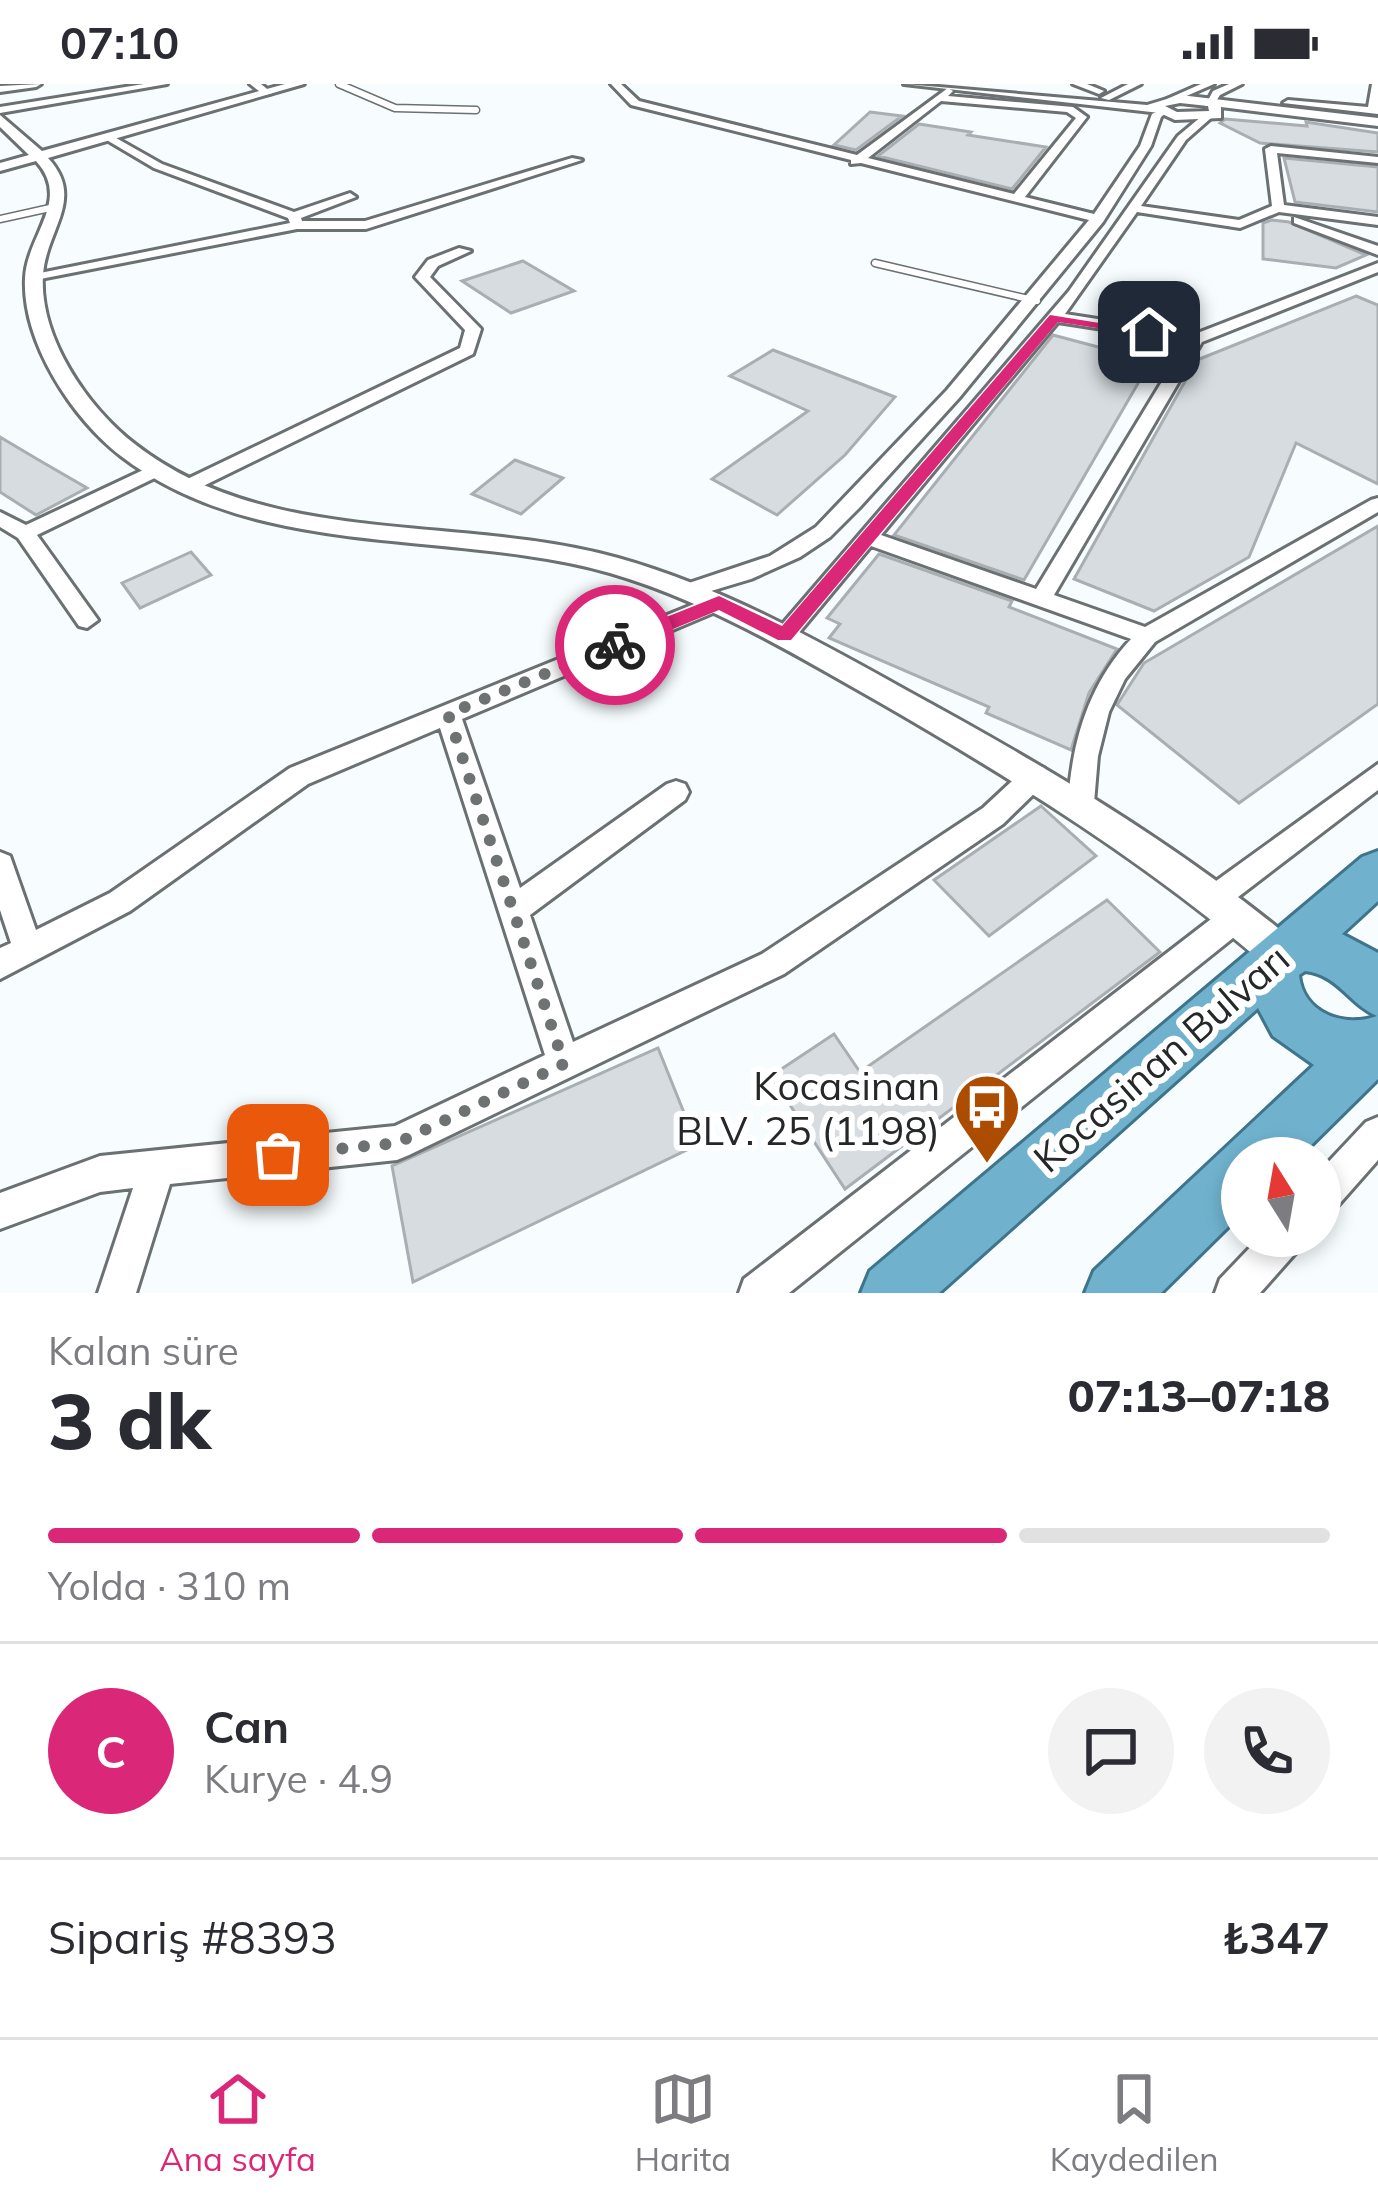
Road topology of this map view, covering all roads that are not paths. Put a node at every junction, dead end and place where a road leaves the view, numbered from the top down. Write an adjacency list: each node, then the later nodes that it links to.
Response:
1 (36, 84): 15 (street)
2 (162, 84): 24 (street)
3 (298, 84): 13 (street)
4 (339, 84): 21 (lane)
5 (616, 84): 29 (street)
6 (910, 84): 14 (street)
7 (1078, 84): 16 (street)
8 (1136, 84): 16 (street)
9 (1209, 84): 19 (street)
10 (1237, 84): 22 (street)
11 (1297, 84): 20 (street)
12 (1377, 84): 23 (street)
13 (261, 88): 25 (street)
14 (952, 88): 17 (street); 18 (street)
15 (0, 89)
16 (1102, 94): 17 (street); 19 (street)
17 (1045, 96): 19 (street)
18 (940, 98): 29 (street); 32 (street)
19 (1163, 105): 22 (street); 37 (street)
20 (1287, 108): 22 (street); 23 (street)
21 (476, 110)
22 (1211, 111): 23 (street); 34 (street)
23 (1376, 117)
24 (1, 119): 26 (street)
25 (109, 137): 26 (street); 38 (street)
26 (35, 157): 30 (street); 33 (street)
27 (576, 160): 38 (street)
28 (1378, 160): 35 (street)
29 (855, 162): 32 (street)
30 (0, 167)
31 (350, 197): 38 (street)
32 (1016, 200): 37 (street)
33 (59, 206): 36 (lane); 44 (street)
34 (1133, 208): 35 (street); 48 (street)
35 (1275, 209): 39 (street); 40 (street)
36 (0, 219)
37 (1099, 219): 47 (street)
38 (295, 220): 44 (street)
39 (1378, 221)
40 (1378, 250)
41 (464, 251): 51 (street)
42 (875, 263): 47 (lane)
43 (1378, 267): 45 (street)
44 (34, 278): 50 (street)
45 (1349, 279): 46 (street); 49 (street)
46 (1378, 290)
47 (1037, 301): 55 (street)
48 (1054, 317): 49 (street); 54 (street)
49 (1196, 339): 56 (street)
50 (156, 470): 51 (street); 53 (street)
51 (186, 488): 55 (street)
52 (1378, 504): 60 (street)
53 (8, 529): 58 (street)
54 (870, 538): 56 (street); 59 (street)
55 (691, 590): 57 (street)
56 (1043, 596): 60 (street)
57 (719, 602): 59 (street); 61 (street)
58 (87, 620)
59 (784, 635): 63 (street)
60 (1147, 636): 65 (street)
61 (448, 714): 69 (street); 70 (street)
62 (1378, 775): 68 (street)
63 (1035, 776): 65 (street); 75 (street)
64 (676, 792): 69 (street)
65 (1081, 803): 68 (street)
66 (0, 865): 70 (street)
67 (1378, 872): 71 (highway, Kocasinan Bulvarı)
68 (1226, 907): 71 (street); 84 (street)
69 (513, 910): 75 (street)
70 (28, 950): 72 (street)
71 (1281, 954): 73 (highway); 74 (highway); 85 (highway, Kocasinan Bulvarı)
72 (0, 964)
73 (1378, 991)
74 (1378, 1042): 77 (highway)
75 (564, 1064): 78 (street)
76 (1378, 1134): 79 (street)
77 (1279, 1137)
78 (158, 1167): 81 (street); 83 (street)
79 (1341, 1175)
80 (1221, 1192): 86 (highway)
81 (0, 1211)
82 (1267, 1257): 87 (street)
83 (117, 1293)
84 (758, 1293)
85 (892, 1293)
86 (1116, 1293)
87 (1234, 1293)

